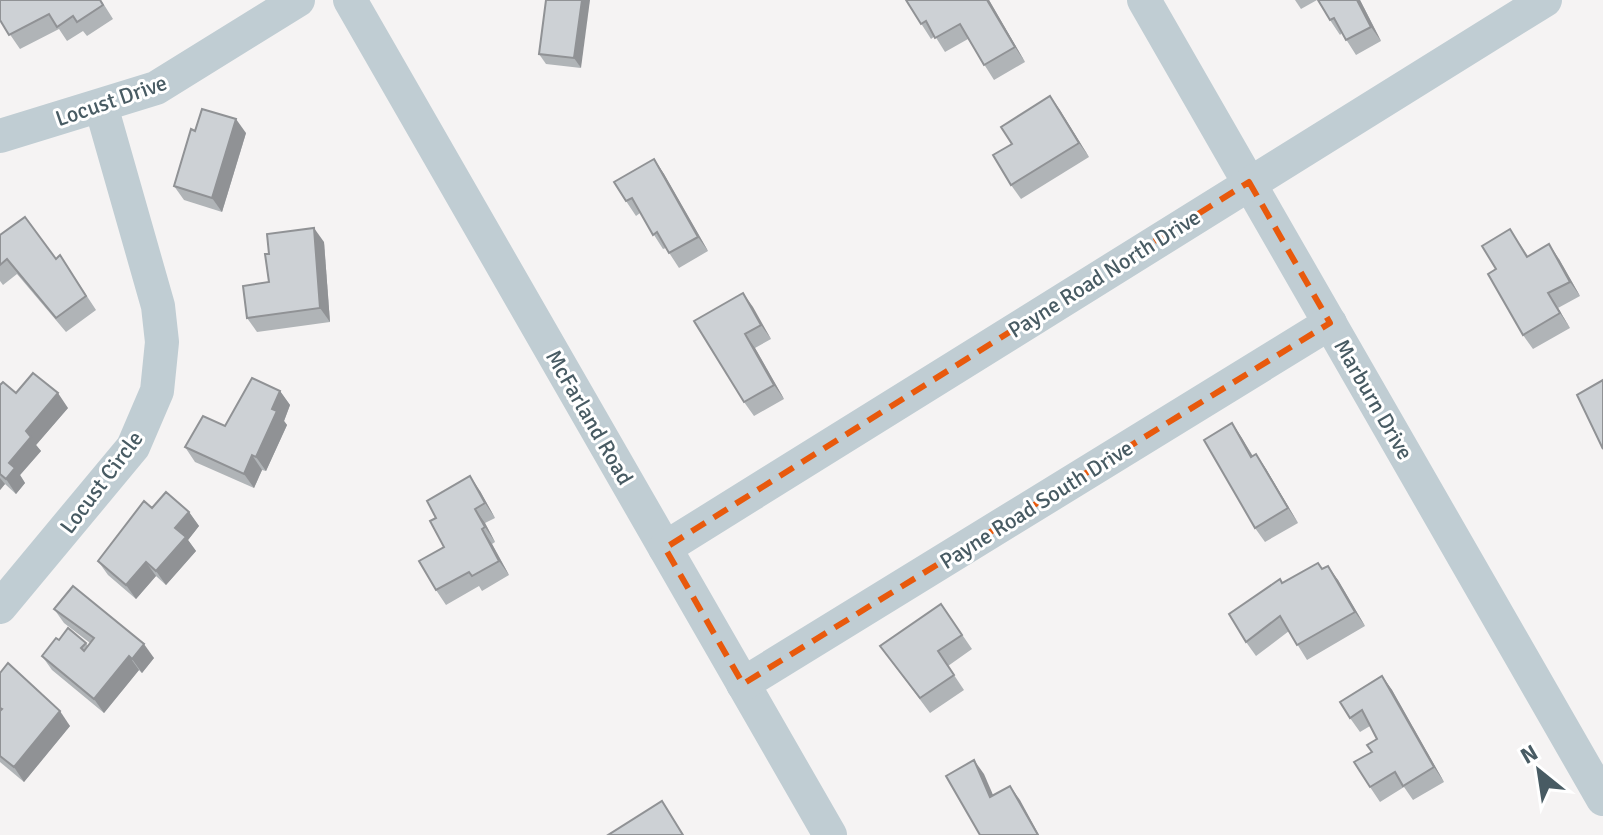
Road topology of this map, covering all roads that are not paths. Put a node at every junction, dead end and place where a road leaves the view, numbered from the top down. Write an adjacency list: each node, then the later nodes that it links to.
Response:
1 (298, 0): 5 (street, Locust Drive)
2 (350, 0): 9 (street, McFarland Road)
3 (1144, 0): 7 (street, Marburn Drive)
4 (1545, 0): 7 (street, Payne Road North Drive)
5 (101, 106): 6 (street, Locust Drive); 10 (street, Locust Circle)
6 (0, 136)
7 (1249, 182): 8 (street, Marburn Drive); 9 (street, Payne Road North Drive)
8 (1330, 323): 11 (street, Payne Road South Drive); 12 (street, Marburn Drive)
9 (665, 548): 11 (street, McFarland Road)
10 (0, 607)
11 (743, 684): 13 (street, McFarland Road)
12 (1603, 799)
13 (830, 835)

